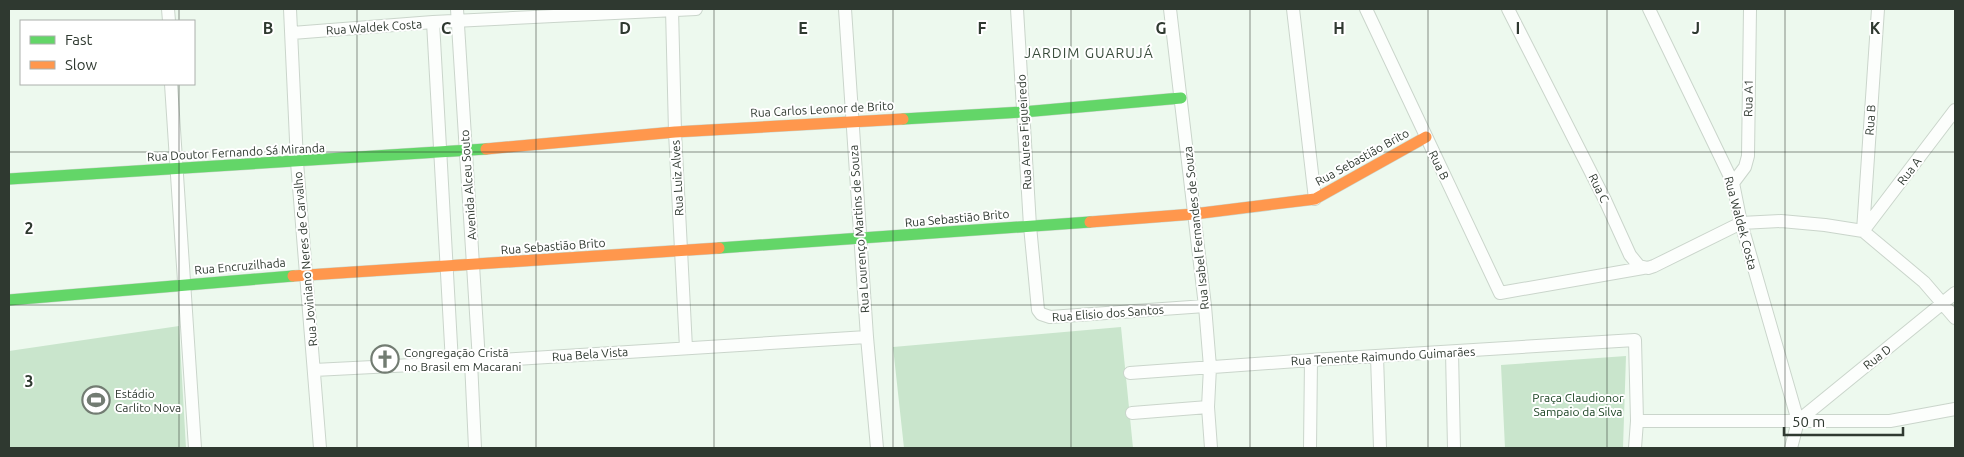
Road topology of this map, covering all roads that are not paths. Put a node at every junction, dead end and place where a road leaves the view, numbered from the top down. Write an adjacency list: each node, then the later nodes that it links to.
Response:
1 (290, 9): 15 (street, Rua Joviniano Neres de Carvalho)
2 (672, 9): 3 (street, Rua Waldek Costa); 13 (street, Rua Waldek Costa); 21 (street, Rua Luiz Alves)
3 (696, 9)
4 (844, 9): 20 (street, Rua Lourenço Martins de Souza)
5 (1017, 9): 19 (street, Rua Aurea Figueiredo)
6 (1170, 9): 17 (street, Rua Isabel Fernandes de Souza)
7 (1293, 9): 29 (street)
8 (1366, 9): 22 (street, Rua B)
9 (1508, 9): 38 (street, Rua C)
10 (1649, 9): 28 (street, Rua Waldek Costa)
11 (1750, 9): 28 (street, Rua A1)
12 (1878, 9): 33 (street, Rua B)
13 (457, 15): 14 (street, Rua Waldek Costa); 23 (street, Avenida Alceu Souto)
14 (433, 22): 15 (street, Rua Waldek Costa); 24 (street)
15 (292, 33): 25 (street, Rua Joviniano Neres de Carvalho)
16 (172, 85): 26 (street)
17 (1181, 98): 19 (street, Rua Carlos Leonor de Brito); 30 (street, Rua Isabel Fernandes de Souza)
18 (1955, 110): 33 (street, Rua A)
19 (1023, 112): 20 (street, Rua Carlos Leonor de Brito); 32 (street, Rua Aurea Figueiredo)
20 (852, 121): 21 (street, Rua Carlos Leonor de Brito); 34 (street, Rua Lourenço Martins de Souza)
21 (674, 132): 23 (street, Rua Carlos Leonor de Brito); 35 (street, Rua Luiz Alves)
22 (1426, 137): 29 (street, Rua Sebastião Brito); 38 (street, Rua B)
23 (466, 151): 24 (street, Rua Doutor Fernando Sá Miranda); 36 (street, Avenida Alceu Souto)
24 (439, 153): 25 (street, Rua Doutor Fernando Sá Miranda); 37 (street)
25 (297, 162): 26 (street, Rua Doutor Fernando Sá Miranda); 39 (street, Rua Joviniano Neres de Carvalho)
26 (176, 169): 27 (street, Rua Doutor Fernando Sá Miranda); 40 (street)
27 (9, 179)
28 (1733, 183): 31 (street, Rua Waldek Costa)
29 (1315, 199): 30 (street, Rua Sebastião Brito)
30 (1194, 214): 32 (street, Rua Sebastião Brito); 44 (street, Rua Isabel Fernandes de Souza)
31 (1741, 223): 33 (street); 38 (street); 60 (street, Rua Waldek Costa)
32 (1030, 226): 34 (street, Rua Sebastião Brito); 44 (street, Rua Elisio dos Santos)
33 (1862, 231): 43 (street)
34 (860, 239): 35 (street, Rua Sebastião Brito); 46 (street, Rua Lourenço Martins de Souza)
35 (682, 250): 36 (street, Rua Sebastião Brito); 47 (street, Rua Luiz Alves)
36 (474, 265): 37 (street, Rua Encruzilhada); 51 (street, Avenida Alceu Souto)
37 (447, 267): 39 (street, Rua Encruzilhada); 52 (street)
38 (1643, 268)
39 (307, 274): 40 (street, Rua Encruzilhada); 54 (street, Rua Joviniano Neres de Carvalho)
40 (184, 284): 42 (street, Rua Encruzilhada); 61 (street)
41 (1955, 293): 43 (street, Rua D)
42 (9, 300)
43 (1944, 304): 45 (street); 60 (street, Rua D)
44 (1205, 306): 53 (street, Rua Isabel Fernandes de Souza)
45 (1955, 318)
46 (867, 337): 47 (street, Rua Bela Vista); 64 (street, Rua Lourenço Martins de Souza)
47 (686, 348): 51 (street, Rua Bela Vista)
48 (1452, 352): 49 (street, Rua Tenente Raimundo Guimarães); 59 (street, Rua Tenente Raimundo Guimarães); 68 (street)
49 (1377, 356): 50 (street, Rua Tenente Raimundo Guimarães); 67 (street)
50 (1311, 360): 53 (street, Rua Tenente Raimundo Guimarães); 66 (street)
51 (475, 361): 52 (street, Rua Bela Vista); 63 (street, Avenida Alceu Souto)
52 (452, 363): 54 (street, Rua Bela Vista)
53 (1210, 367): 55 (street, Rua Tenente Raimundo Guimarães); 56 (street, Rua Isabel Fernandes de Souza)
54 (314, 370): 62 (street, Rua Joviniano Neres de Carvalho)
55 (1130, 373)
56 (1208, 407): 58 (street); 65 (street, Rua Isabel Fernandes de Souza)
57 (1955, 409): 60 (street)
58 (1132, 413)
59 (1637, 420): 60 (street); 69 (street)
60 (1798, 420): 70 (street)
61 (194, 448)
62 (320, 448)
63 (475, 448)
64 (877, 448)
65 (1211, 448)
66 (1310, 448)
67 (1380, 448)
68 (1454, 448)
69 (1635, 448)
70 (1791, 448)

